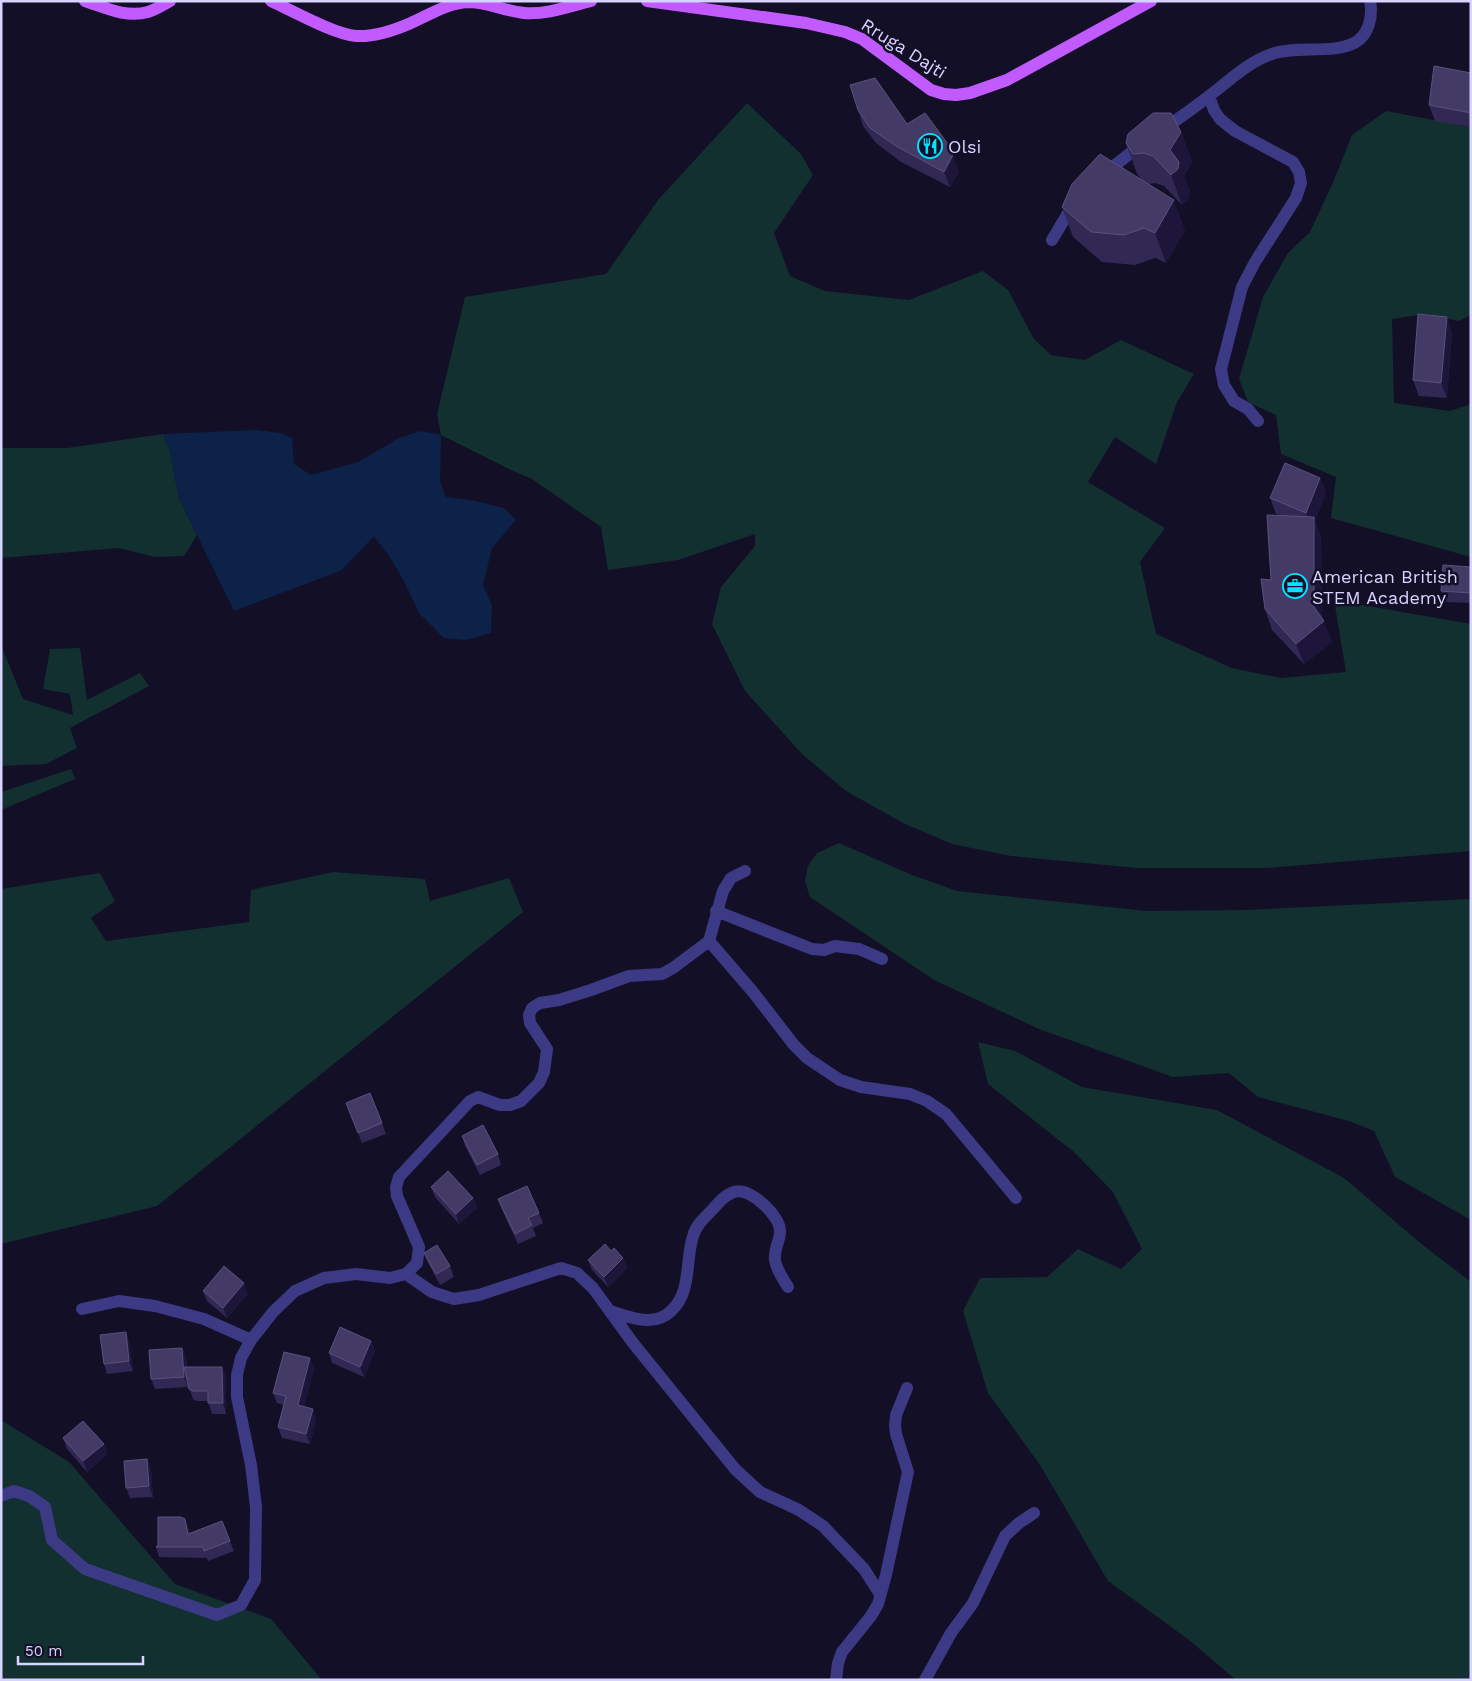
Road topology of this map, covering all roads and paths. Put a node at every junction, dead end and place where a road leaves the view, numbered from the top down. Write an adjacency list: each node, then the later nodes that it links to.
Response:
1 (85, 1): 2 (main road)
2 (170, 1)
3 (271, 1): 4 (main road)
4 (591, 1)
5 (647, 1): 6 (main road, Rruga Dajti)
6 (1151, 1)
7 (1370, 1): 8 (street)
8 (1209, 96): 9 (street); 12 (street)
9 (1094, 182)
10 (1082, 193): 11 (street)
11 (1052, 240)
12 (1258, 421)
13 (745, 871): 14 (street)
14 (716, 911): 15 (street); 16 (street)
15 (709, 941): 17 (street); 18 (street)
16 (882, 958)
17 (1016, 1198)
18 (406, 1274): 21 (street); 22 (street)
19 (788, 1287): 21 (street)
20 (82, 1309): 22 (street)
21 (610, 1311): 26 (street)
22 (251, 1340): 24 (street)
23 (907, 1388): 26 (street)
24 (1, 1496)
25 (1034, 1513): 28 (street)
26 (880, 1594): 27 (street)
27 (836, 1680)
28 (925, 1680)

